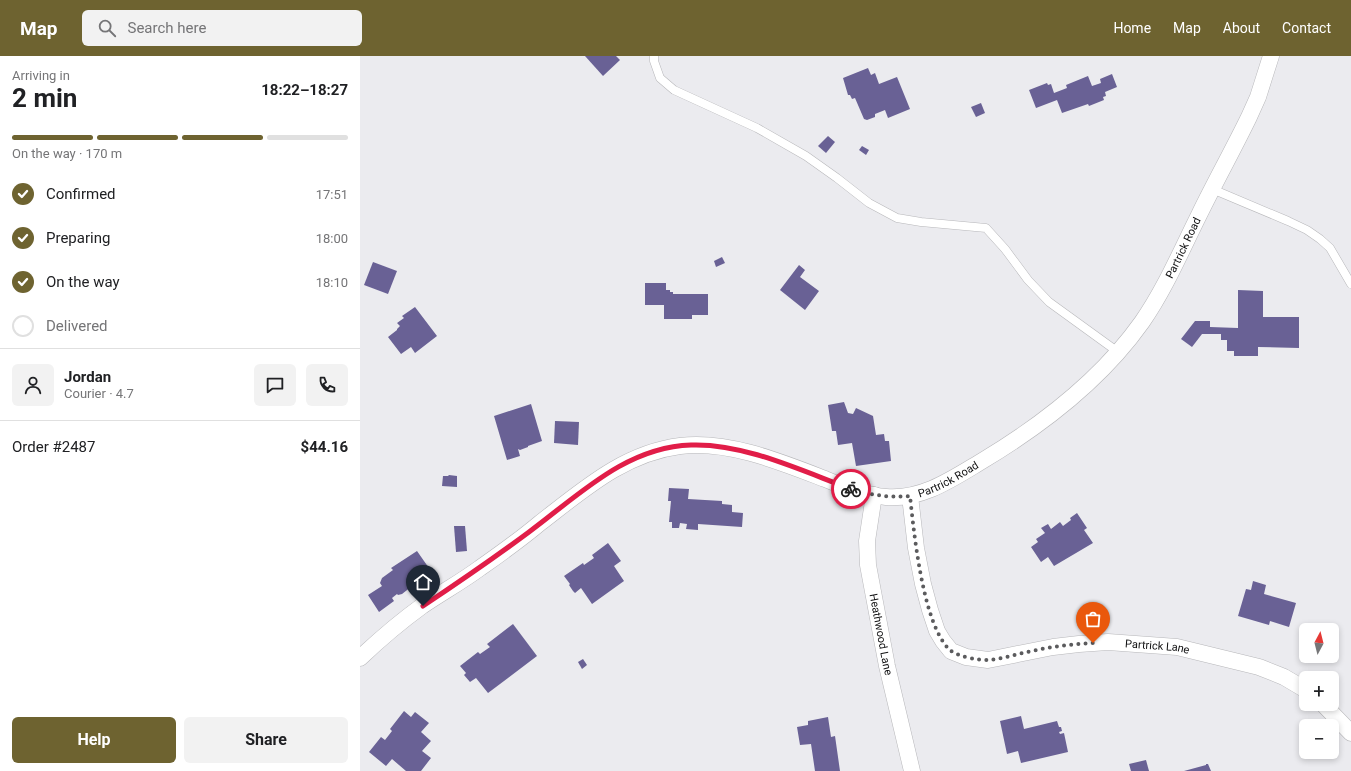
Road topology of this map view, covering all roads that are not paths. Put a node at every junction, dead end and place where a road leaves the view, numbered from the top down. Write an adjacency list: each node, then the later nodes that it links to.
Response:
1 (654, 56): 5 (lane)
2 (1272, 56): 3 (street, Partrick Road)
3 (1212, 189): 4 (lane); 5 (street, Partrick Road)
4 (1351, 284)
5 (1118, 352): 7 (street, Partrick Road)
6 (874, 495): 7 (street, Partrick Road); 8 (street, Partrick Road); 12 (street, Heathwood Lane)
7 (910, 496): 9 (street, Partrick Lane)
8 (360, 658)
9 (1299, 686)
10 (1330, 711): 11 (street)
11 (1351, 732)
12 (912, 771)

